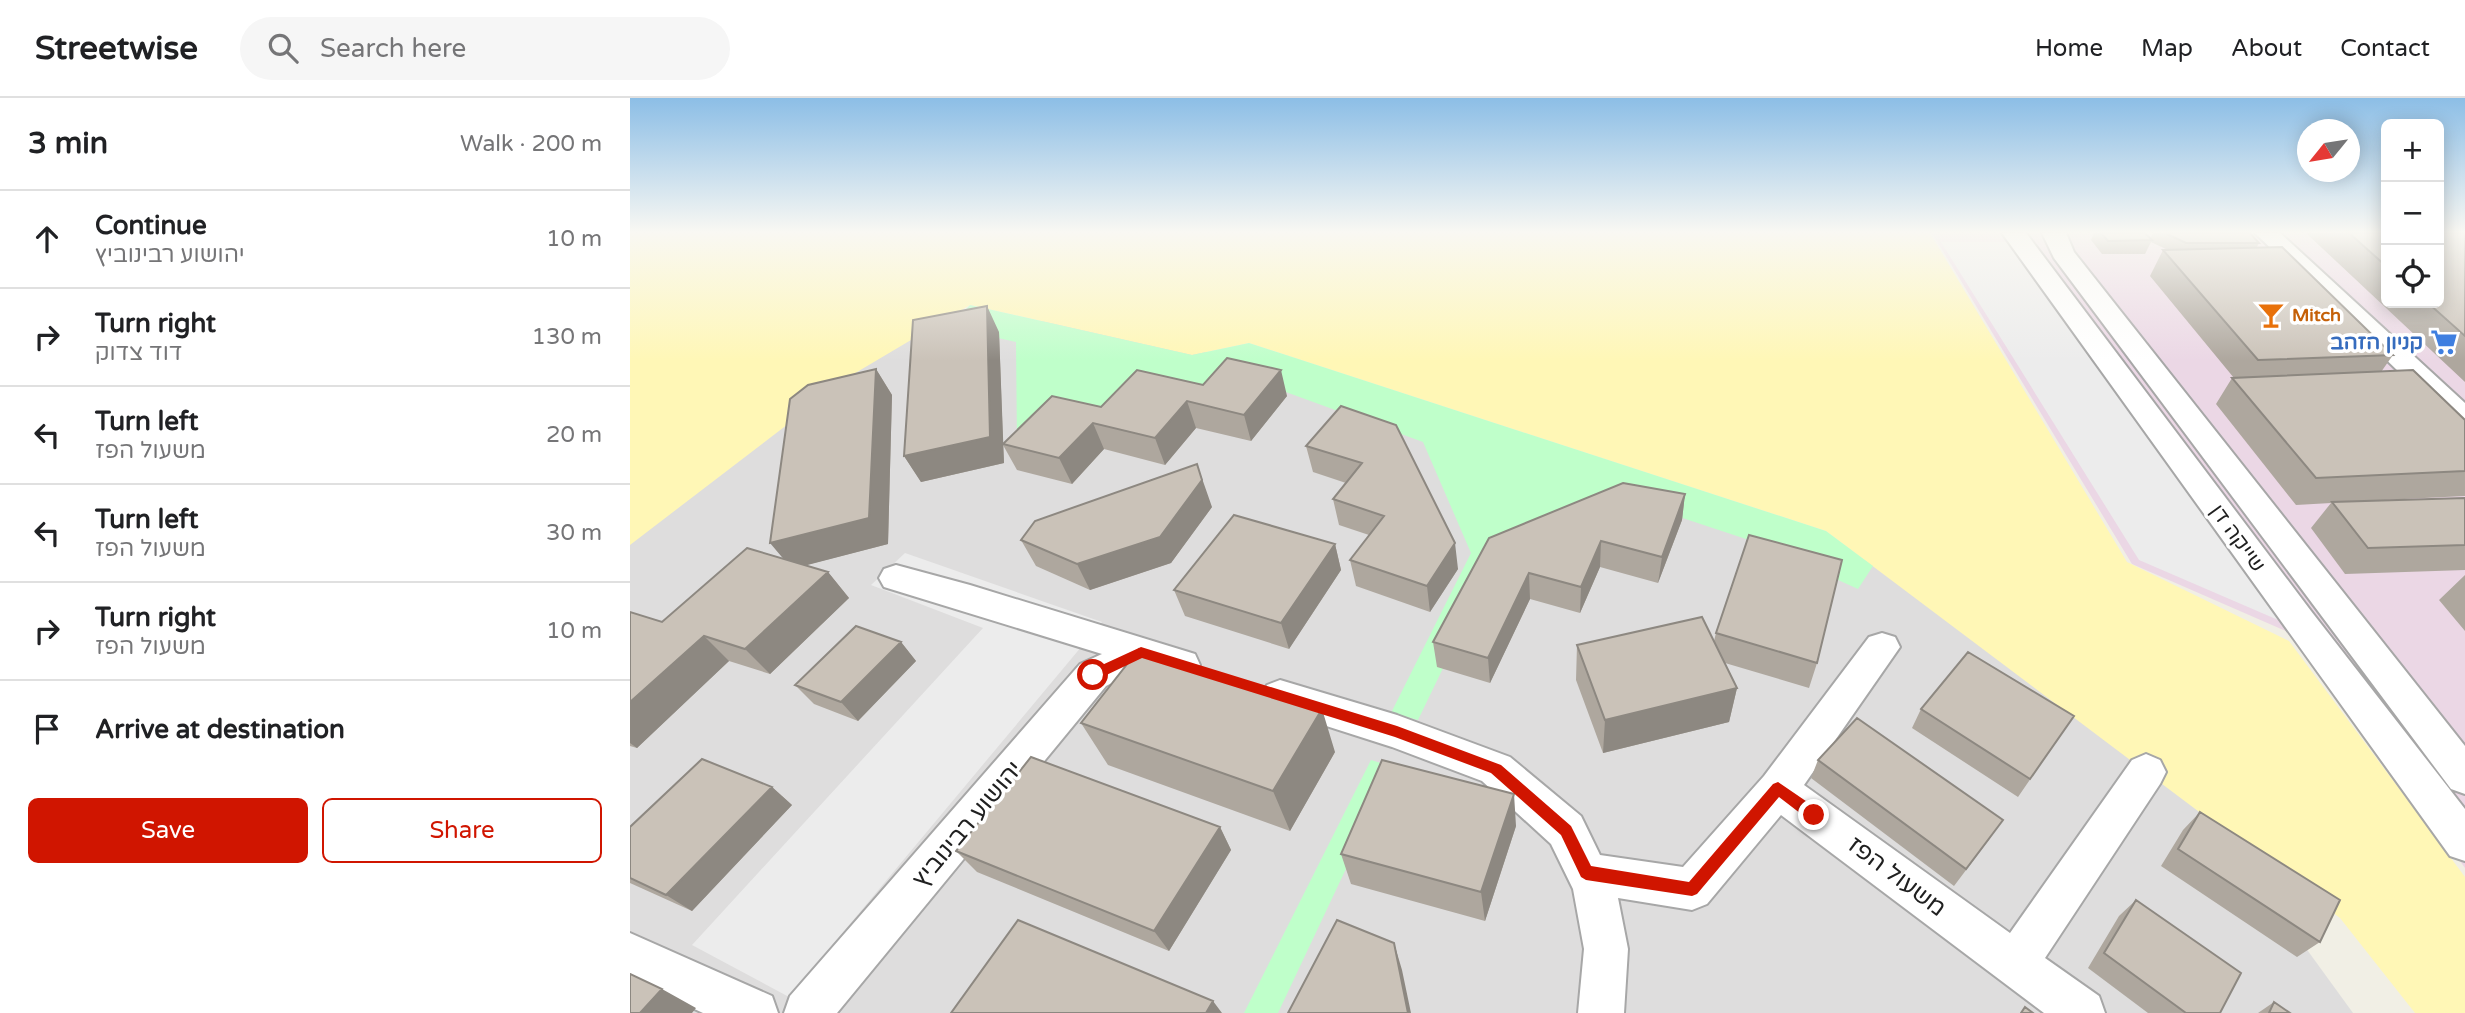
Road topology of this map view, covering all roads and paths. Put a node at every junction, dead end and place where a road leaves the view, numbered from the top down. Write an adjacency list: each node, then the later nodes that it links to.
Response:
1 (2045, 276): 11 (street, שייקה דן)
2 (2080, 276): 9 (street, שייקה דן)
3 (2312, 276): 4 (street)
4 (2465, 419)
5 (896, 578): 7 (street)
6 (1882, 647): 10 (street)
7 (1141, 652): 12 (street); 16 (street, יהושוע רבינוביץ)
8 (2146, 772): 14 (street)
9 (2465, 776)
10 (1778, 789): 12 (street); 14 (street, משעול הפז)
11 (2465, 842)
12 (1586, 873): 17 (street)
13 (630, 956): 15 (street)
14 (2015, 964): 18 (street, משעול הפז)
15 (755, 1013)
16 (807, 1013)
17 (1601, 1013)
18 (2082, 1013)

